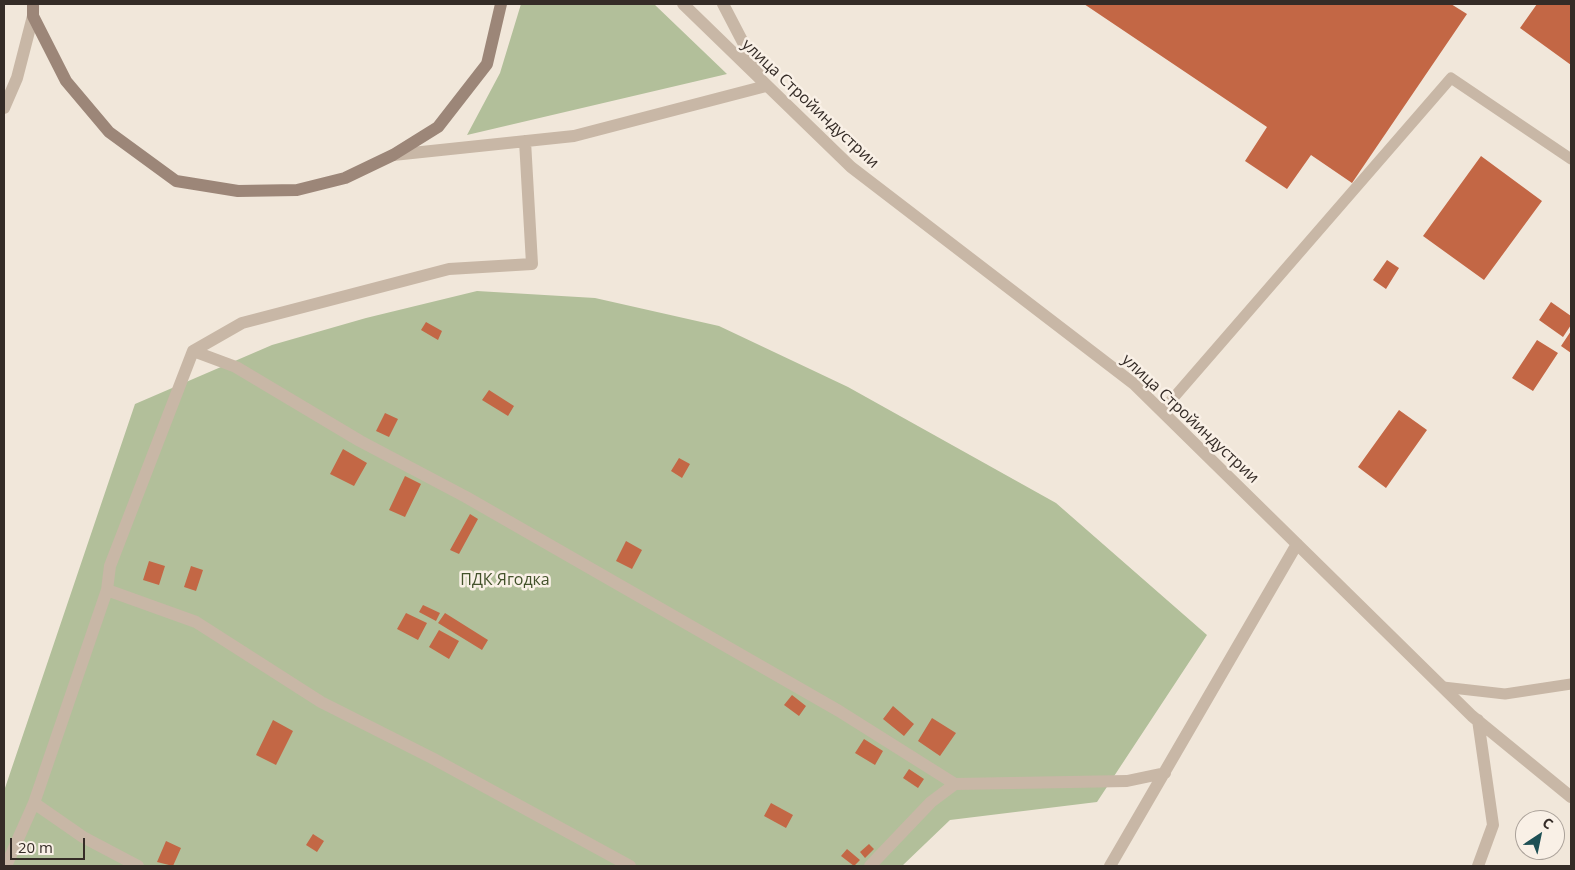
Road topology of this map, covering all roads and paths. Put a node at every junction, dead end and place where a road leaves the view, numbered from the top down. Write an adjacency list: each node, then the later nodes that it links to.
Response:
1 (501, 4): 8 (street)
2 (683, 4): 5 (street, улица Стройиндустрии)
3 (723, 4): 5 (street)
4 (33, 10): 6 (street); 8 (street)
5 (766, 86): 7 (street); 11 (street, улица Стройиндустрии)
6 (4, 108)
7 (525, 141): 8 (street); 10 (street)
8 (393, 155)
9 (1571, 159): 11 (lane)
10 (193, 351): 13 (street); 18 (street)
11 (1162, 411): 12 (street, улица Стройиндустрии)
12 (1297, 544): 15 (street, улица Стройиндустрии); 17 (street)
13 (107, 590): 20 (street); 23 (street)
14 (1571, 684): 15 (lane)
15 (1444, 687): 16 (street, улица Стройиндустрии)
16 (1478, 720): 19 (street, улица Стройиндустрии); 26 (street)
17 (1165, 772): 18 (street); 25 (street)
18 (956, 784): 24 (street)
19 (1571, 797)
20 (34, 803): 21 (street); 22 (street)
21 (6, 866)
22 (138, 866)
23 (630, 866)
24 (870, 866)
25 (1110, 866)
26 (1478, 866)

